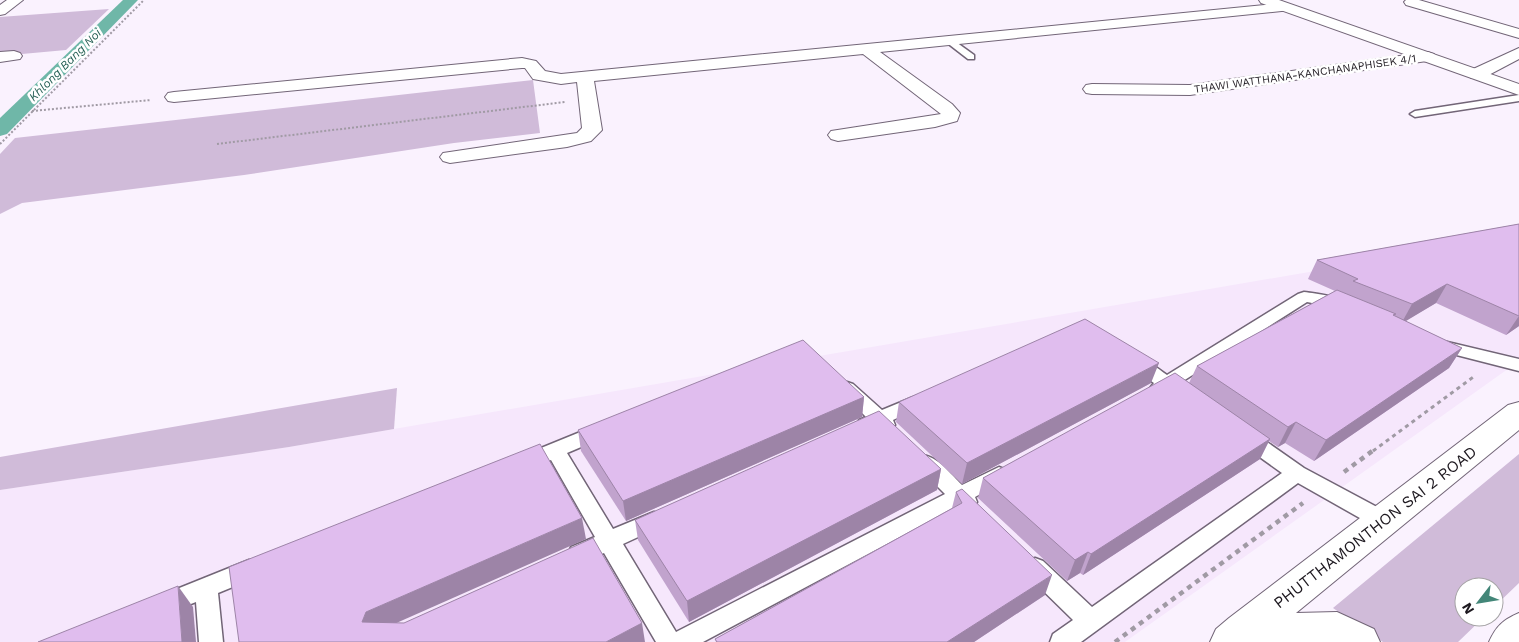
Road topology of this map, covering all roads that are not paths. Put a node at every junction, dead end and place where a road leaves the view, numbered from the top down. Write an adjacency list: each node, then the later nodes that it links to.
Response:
1 (16, 0): 5 (street)
2 (1266, 0): 4 (street)
3 (1411, 2): 8 (street)
4 (1286, 7): 7 (street); 14 (street)
5 (0, 11)
6 (1040, 17): 7 (street)
7 (1062, 29): 9 (street); 10 (street)
8 (1519, 34)
9 (949, 40): 11 (street); 13 (lane)
10 (1088, 43)
11 (864, 48): 16 (street); 22 (street)
12 (1519, 53): 15 (street)
13 (971, 56)
14 (1428, 57): 15 (street); 17 (street, THAWI WATTHANA-KANCHANAPHISEK 4/1)
15 (1477, 74): 18 (street)
16 (585, 77): 19 (street); 23 (street)
17 (1092, 89)
18 (1519, 90)
19 (174, 97)
20 (1519, 98): 21 (lane)
21 (1415, 114)
22 (838, 135)
23 (450, 157)
24 (1356, 314): 28 (lane)
25 (1422, 340): 27 (lane)
26 (1119, 352): 28 (lane)
27 (1519, 365)
28 (1168, 383): 31 (lane); 32 (lane)
29 (847, 388): 34 (lane)
30 (933, 394): 34 (lane)
31 (1142, 397)
32 (1192, 400)
33 (1519, 413): 45 (street, PHUTTHAMONTHON SAI 2 ROAD)
34 (879, 419): 37 (lane); 42 (lane)
35 (616, 424): 38 (lane)
36 (1232, 428): 41 (lane)
37 (852, 431)
38 (555, 450): 39 (lane); 46 (lane)
39 (509, 468)
40 (1013, 468): 42 (lane)
41 (1297, 472): 45 (lane); 52 (lane)
42 (961, 496): 44 (lane); 57 (lane)
43 (671, 512): 46 (lane)
44 (981, 516)
45 (1382, 520): 54 (street, PHUTTHAMONTHON SAI 2 ROAD)
46 (608, 540): 48 (lane); 56 (lane)
47 (1022, 556): 52 (lane)
48 (564, 561)
49 (270, 562): 50 (lane)
50 (206, 587): 51 (lane); 55 (lane)
51 (144, 613)
52 (1091, 622): 58 (lane)
53 (1519, 632): 60 (street)
54 (1237, 636): 59 (street)
55 (211, 642)
56 (669, 642)
57 (680, 642)
58 (1062, 642)
59 (1359, 642)
60 (1510, 642)

